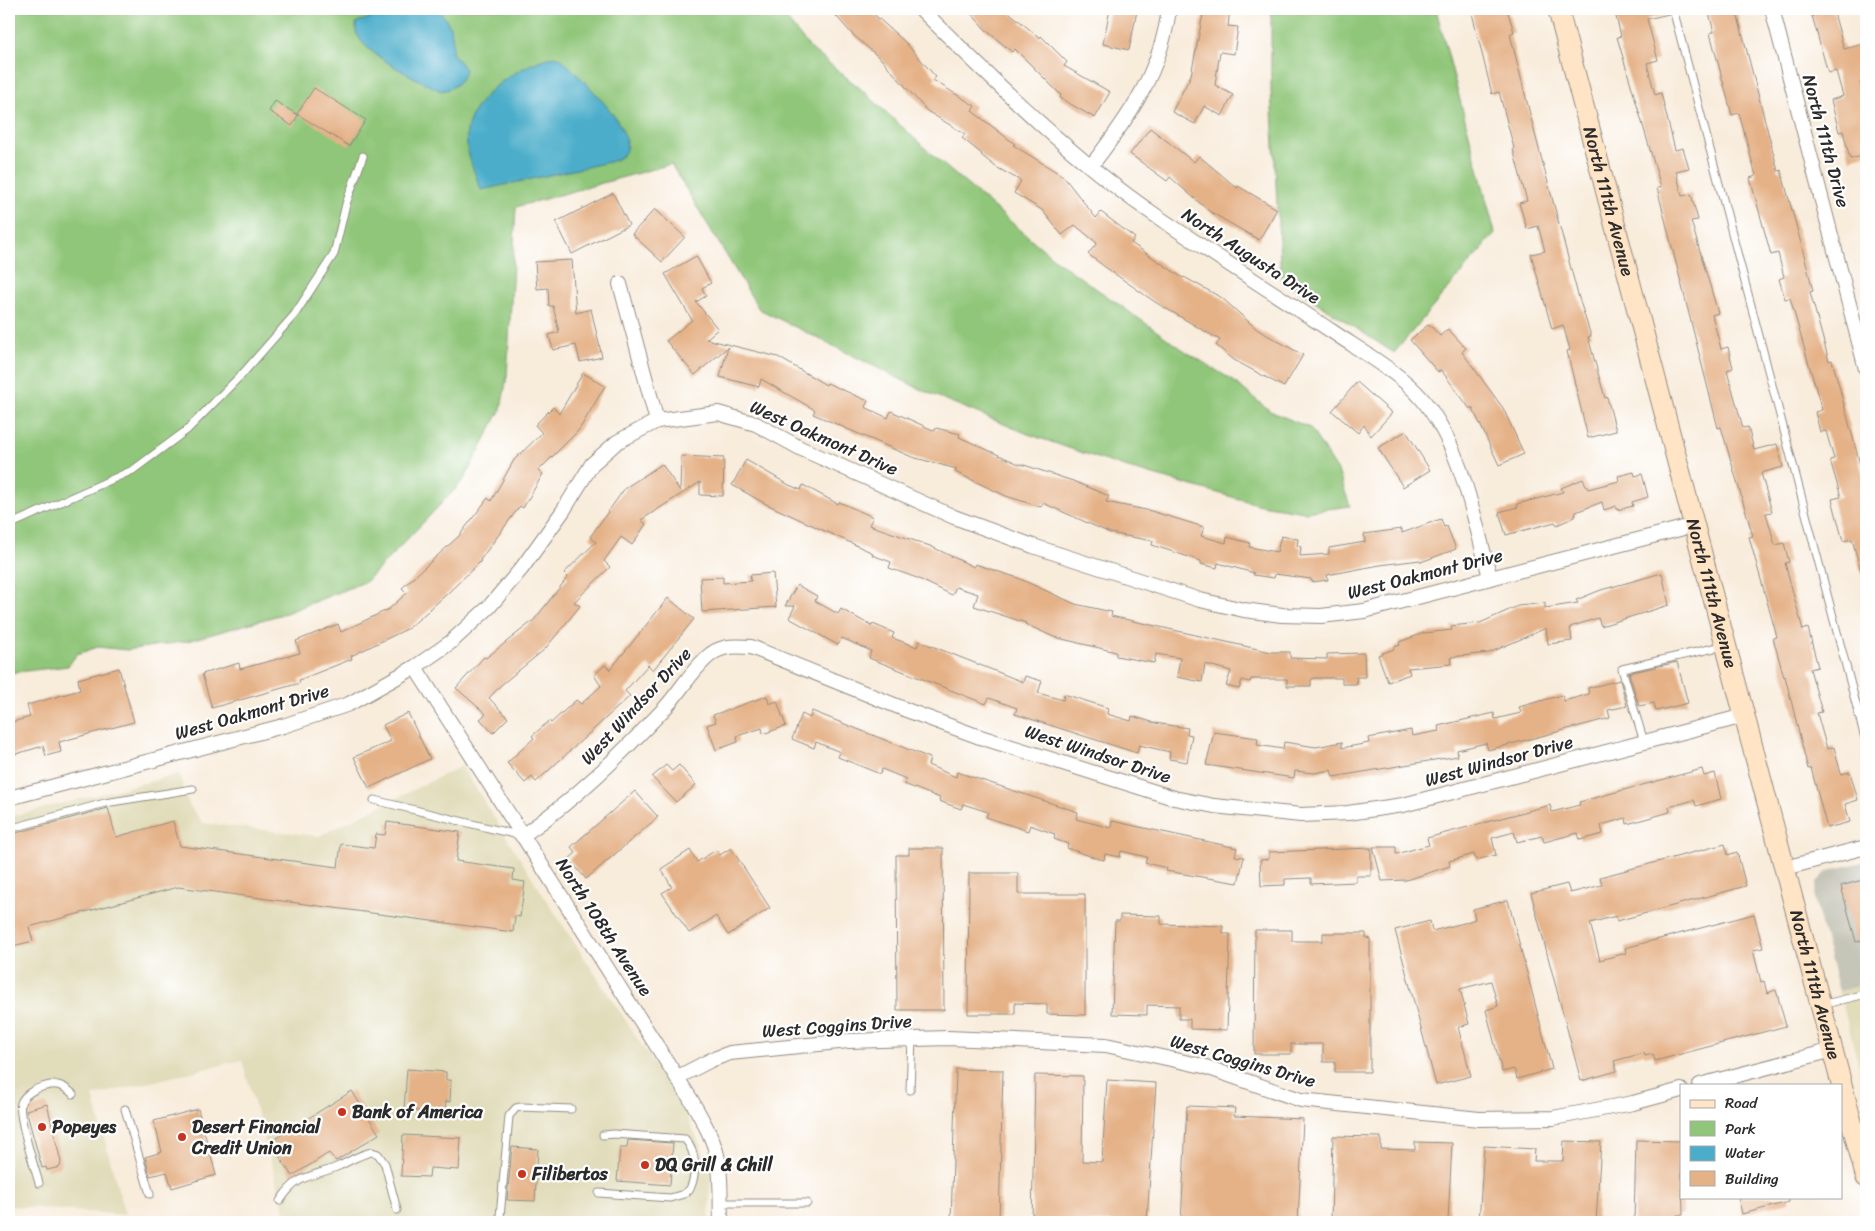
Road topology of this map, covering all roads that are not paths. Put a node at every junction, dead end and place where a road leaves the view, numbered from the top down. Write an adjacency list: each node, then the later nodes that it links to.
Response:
1 (921, 9): 7 (street, North Augusta Drive)
2 (1169, 9): 7 (street)
3 (1558, 9): 12 (street, North 111th Avenue)
4 (1673, 9): 18 (lane)
5 (1772, 9): 9 (street, North 111th Drive)
6 (363, 156): 11 (lane)
7 (1091, 166): 13 (street, North Augusta Drive)
8 (620, 284): 10 (street)
9 (1866, 369)
10 (657, 421): 13 (street, West Oakmont Drive); 15 (street, West Oakmont Drive)
11 (9, 524)
12 (1694, 525): 13 (street, West Oakmont Drive); 14 (street, North 111th Avenue)
13 (1490, 577)
14 (1726, 646): 16 (street, North 111th Avenue); 17 (lane)
15 (414, 666): 20 (street, West Oakmont Drive); 23 (street, North 108th Avenue)
16 (1744, 716): 17 (street, West Windsor Drive); 25 (street, North 111th Avenue)
17 (1644, 742): 23 (street, West Windsor Drive)
18 (1866, 742)
19 (193, 789): 22 (lane)
20 (9, 798)
21 (374, 800): 23 (lane)
22 (9, 829)
23 (522, 836): 30 (street, North 108th Avenue)
24 (1866, 847): 25 (street)
25 (1785, 868): 27 (street, North 111th Avenue)
26 (1866, 994): 27 (lane)
27 (1821, 1006): 29 (street, North 111th Avenue)
28 (912, 1039): 30 (street, West Coggins Drive); 32 (lane); 33 (street, West Coggins Drive)
29 (1833, 1050): 31 (street); 37 (street, North 111th Avenue)
30 (678, 1077): 44 (street, North 108th Avenue)
31 (1704, 1084)
32 (910, 1090)
33 (1680, 1090)
34 (73, 1094): 40 (lane)
35 (125, 1109): 42 (lane)
36 (571, 1110): 47 (lane)
37 (1855, 1129): 39 (street, North 111th Avenue)
38 (603, 1135): 41 (lane)
39 (1866, 1177)
40 (39, 1183)
41 (599, 1193)
42 (150, 1194)
43 (280, 1201): 46 (lane)
44 (720, 1203): 45 (lane); 48 (street, North 108th Avenue)
45 (807, 1203)
46 (396, 1210)
47 (500, 1217)
48 (721, 1222)

